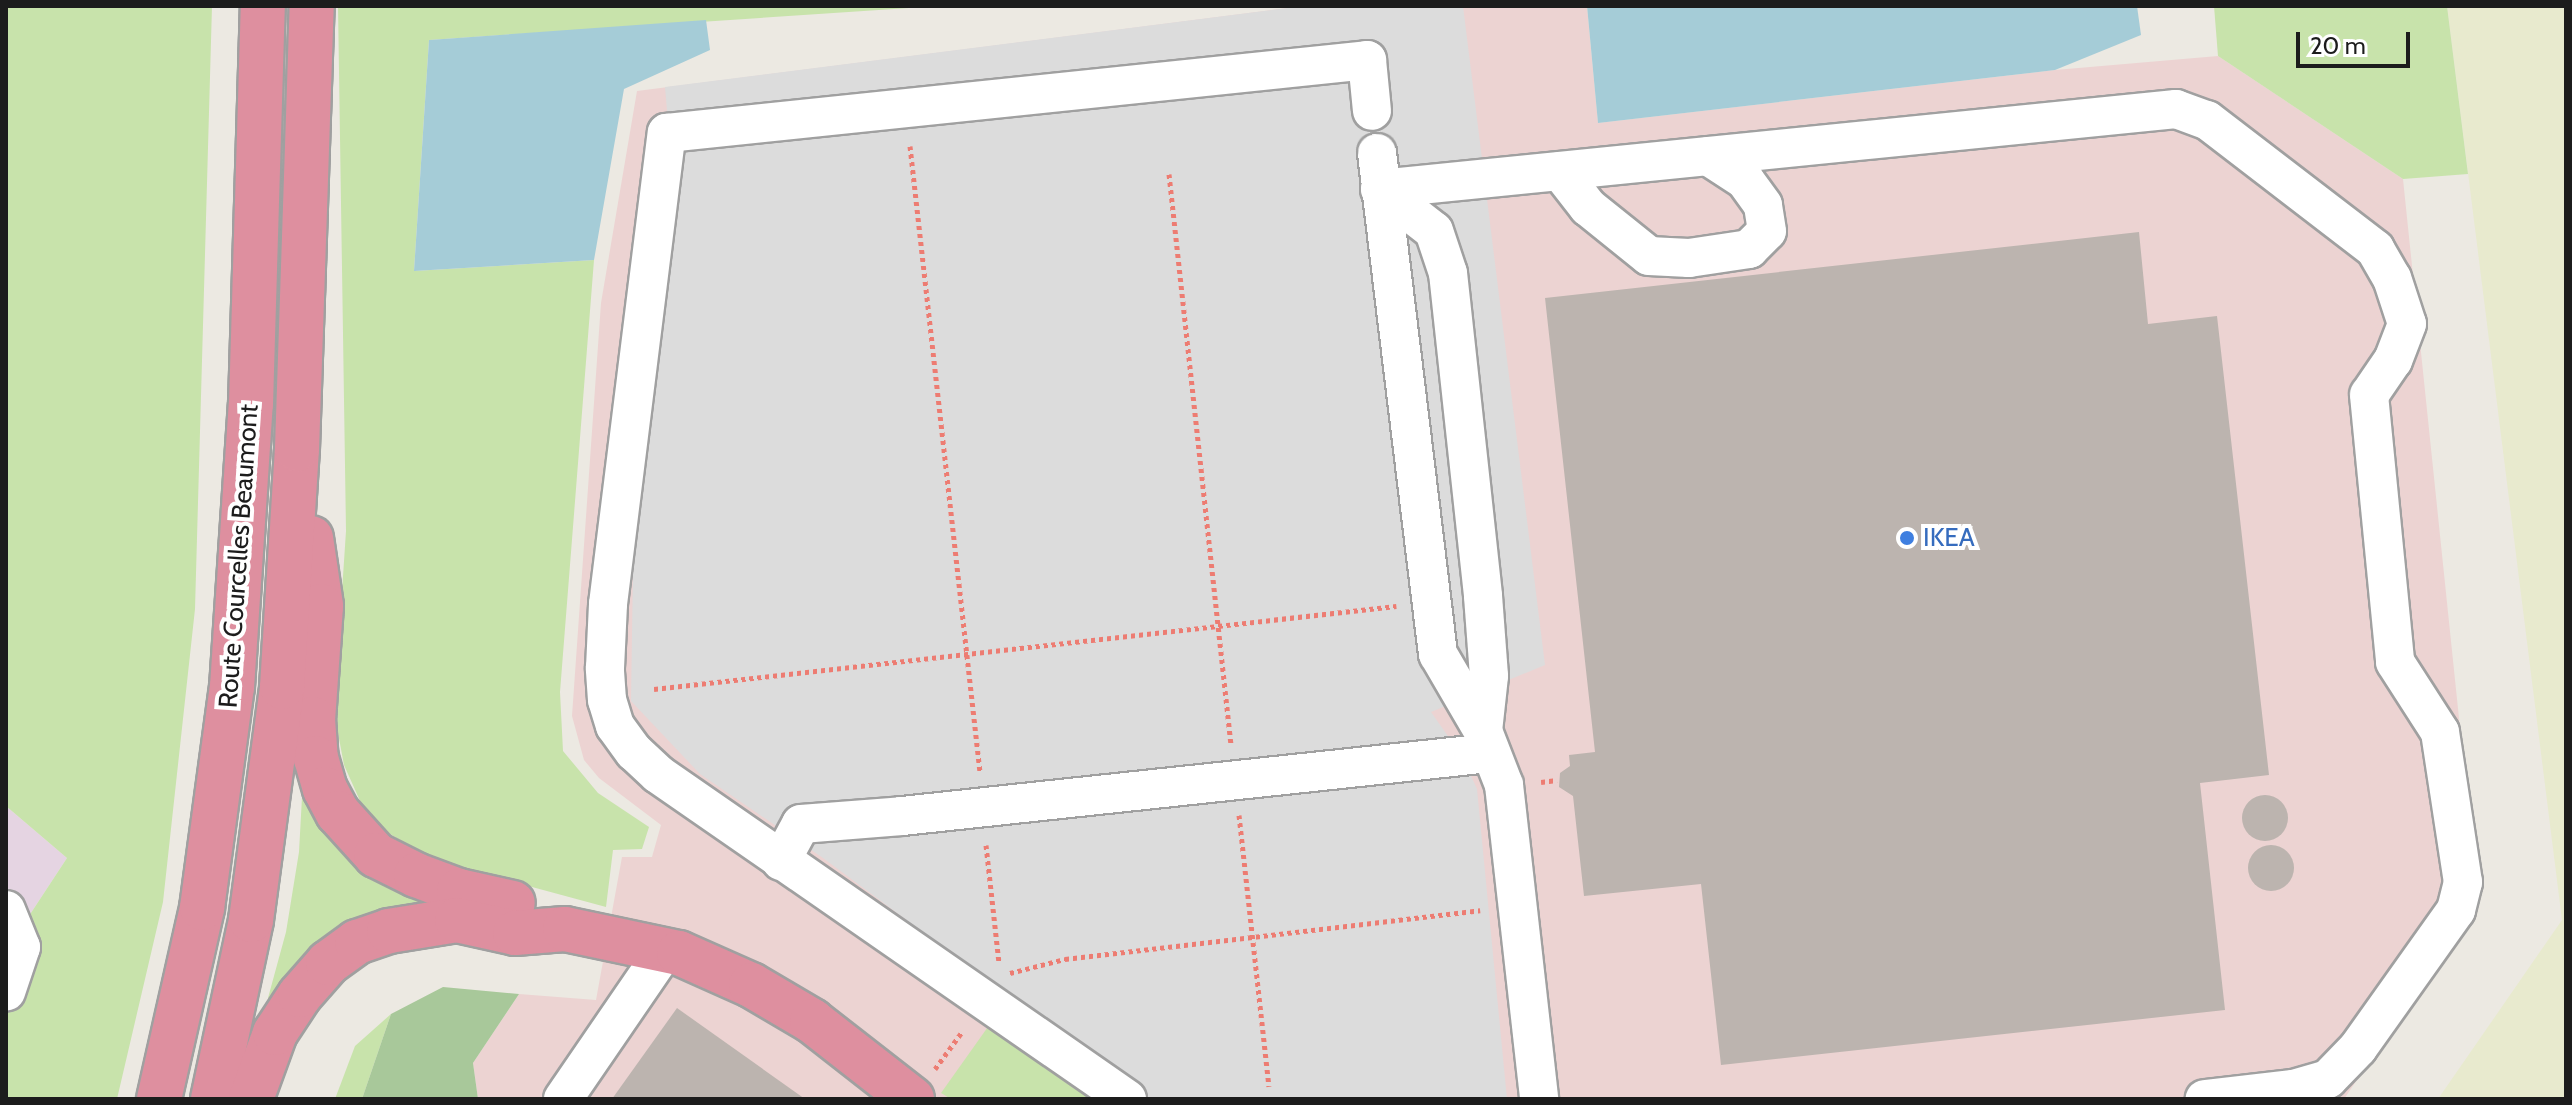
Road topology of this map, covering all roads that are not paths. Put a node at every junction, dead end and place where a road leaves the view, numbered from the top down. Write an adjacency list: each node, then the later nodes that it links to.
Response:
1 (263, 6): 15 (highway, Route Courcelles Beaumont)
2 (312, 6): 7 (highway, Route Courcelles Beaumont)
3 (1372, 111): 9 (lane)
4 (1708, 156): 6 (lane); 6 (lane); 21 (lane)
5 (1379, 171): 6 (lane); 8 (lane); 8 (lane)
6 (1560, 171)
7 (297, 449): 11 (highway); 16 (highway, Route Courcelles Beaumont)
8 (1486, 742): 9 (lane); 20 (lane)
9 (781, 861): 19 (lane)
10 (6, 910): 13 (lane)
11 (565, 929): 12 (highway); 17 (highway)
12 (665, 950): 14 (highway); 18 (lane)
13 (6, 992)
14 (922, 1087)
15 (159, 1099)
16 (213, 1099)
17 (251, 1099)
18 (563, 1099)
19 (1127, 1099)
20 (1539, 1099)
21 (2205, 1099)

